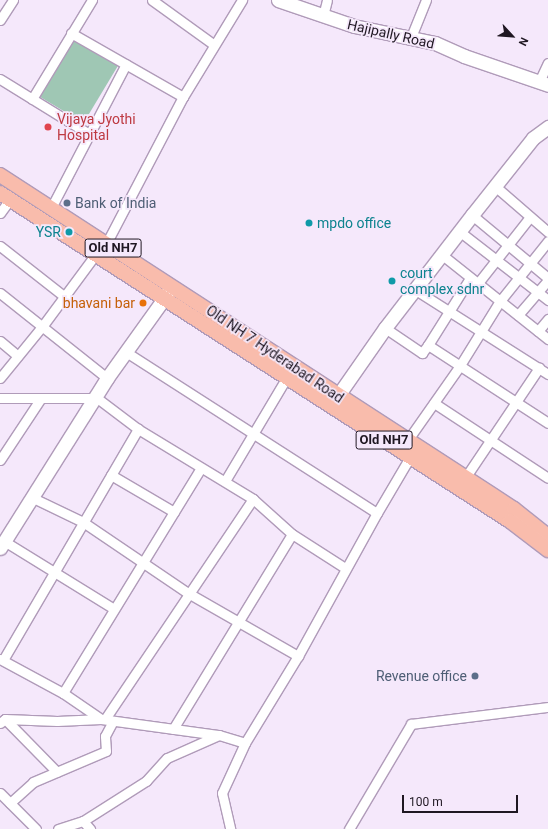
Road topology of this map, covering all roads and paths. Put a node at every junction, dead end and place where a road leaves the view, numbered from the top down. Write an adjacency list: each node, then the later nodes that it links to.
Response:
1 (13, 0): 9 (street)
2 (92, 0): 10 (street)
3 (152, 0): 12 (street)
4 (242, 0): 12 (street)
5 (278, 0): 8 (main road, Hajipally Road)
6 (327, 0): 8 (street)
7 (426, 0): 11 (street)
8 (323, 16): 11 (main road, Hajipally Road)
9 (0, 20)
10 (71, 32): 14 (street); 18 (street)
11 (411, 37): 16 (main road, Hajipally Road)
12 (213, 44): 17 (street)
13 (548, 63): 16 (street)
14 (126, 64): 17 (street); 20 (street)
15 (0, 79): 18 (street)
16 (543, 83)
17 (183, 98): 31 (street)
18 (32, 99): 20 (street)
19 (548, 127): 22 (main road)
20 (89, 134): 24 (street)
21 (0, 175): 24 (main road, Old NH 7 Hyderabad Road / Old NH7)
22 (496, 186): 26 (main road); 27 (street)
23 (5, 196): 25 (street); 34 (main road, Old NH 7 Hyderabad Road / Old NH7)
24 (51, 208): 31 (main road, Old NH 7 Hyderabad Road / Old NH7)
25 (0, 213)
26 (472, 215): 28 (main road); 32 (street)
27 (530, 218): 29 (street); 32 (street)
28 (459, 231): 35 (main road); 36 (street)
29 (548, 232)
30 (548, 241): 37 (street)
31 (106, 244): 41 (main road, Old NH 7 Hyderabad Road / Old NH7)
32 (508, 245): 36 (street); 37 (street)
33 (0, 246): 45 (street)
34 (95, 254): 45 (street); 46 (main road, Old NH 7 Hyderabad Road / Old NH7)
35 (441, 254): 40 (street); 42 (main road)
36 (496, 260): 38 (street); 40 (street)
37 (529, 262): 38 (street); 39 (street)
38 (518, 277): 43 (street); 48 (street)
39 (548, 279): 43 (street)
40 (474, 280): 48 (street); 49 (street)
41 (172, 287): 46 (main road); 70 (main road, Old NH 7 Hyderabad Road / Old NH7)
42 (414, 289): 49 (street); 53 (main road)
43 (536, 292): 47 (street); 50 (street)
44 (0, 293): 52 (street)
45 (65, 297): 52 (street)
46 (163, 299): 59 (main road); 64 (main road, Old NH 7 Hyderabad Road / Old NH7)
47 (548, 300)
48 (500, 301): 50 (street); 54 (street)
49 (450, 312): 54 (street); 58 (street)
50 (518, 315): 55 (street)
51 (548, 319): 55 (street)
52 (43, 326): 60 (street); 66 (street)
53 (385, 328): 58 (street); 70 (main road)
54 (480, 331): 61 (street); 62 (street)
55 (538, 331): 56 (street)
56 (548, 339)
57 (0, 341): 60 (street)
58 (428, 345): 61 (street)
59 (126, 352): 66 (main road); 75 (street)
60 (18, 356): 65 (street)
61 (459, 367): 71 (street); 72 (street)
62 (539, 368): 63 (street); 72 (street)
63 (548, 374)
64 (287, 377): 70 (main road, Old NH 7 Hyderabad Road / Old NH7); 75 (street)
65 (0, 378)
66 (107, 378): 69 (main road)
67 (0, 398): 68 (street)
68 (40, 398): 69 (street); 79 (street)
69 (97, 398): 74 (street); 85 (main road)
70 (334, 401): 77 (main road, Old NH 7 Hyderabad Road / Old NH7); 78 (main road, Old NH 7 Hyderabad Road / Old NH7)
71 (434, 403): 76 (street); 77 (street)
72 (518, 403): 73 (street); 76 (street)
73 (548, 423)
74 (138, 429): 80 (street); 81 (street)
75 (252, 435): 84 (street); 88 (street)
76 (490, 440): 82 (street); 83 (street)
77 (407, 441): 82 (main road, Old NH 7 Hyderabad Road / Old NH7)
78 (410, 457): 88 (street); 93 (main road, Old NH 7 Hyderabad Road / Old NH7)
79 (0, 460)
80 (201, 468): 84 (street); 87 (street)
81 (112, 475): 87 (street); 89 (street)
82 (465, 478): 91 (main road, Old NH 7 Hyderabad Road / Old NH7)
83 (548, 478)
84 (225, 481): 86 (street)
85 (31, 497): 89 (street); 92 (main road)
86 (253, 499): 90 (street); 97 (street)
87 (174, 512): 94 (street)
88 (377, 513): 95 (street)
89 (83, 522): 94 (street); 96 (street)
90 (292, 534): 95 (street); 99 (street)
91 (548, 536)
92 (2, 545): 96 (street)
93 (548, 550)
94 (143, 561): 97 (street); 98 (street)
95 (345, 568): 100 (street)
96 (54, 572): 98 (street); 101 (street)
97 (188, 593): 99 (street); 104 (street)
98 (114, 609): 102 (street)
99 (238, 622): 100 (street); 106 (street)
100 (298, 656): 108 (street)
101 (1, 659): 102 (street)
102 (62, 693): 104 (street)
103 (548, 707): 117 (street)
104 (106, 720): 105 (street); 106 (street); 109 (street)
105 (3, 721): 109 (street)
106 (173, 729): 107 (street)
107 (219, 736): 108 (street); 112 (street)
108 (245, 743): 116 (street)
109 (57, 772): 111 (street)
110 (0, 793): 111 (street)
111 (10, 803): 113 (street)
112 (83, 821): 114 (street); 115 (street)
113 (36, 829)
114 (58, 829)
115 (90, 829)
116 (230, 829)
117 (349, 829)

